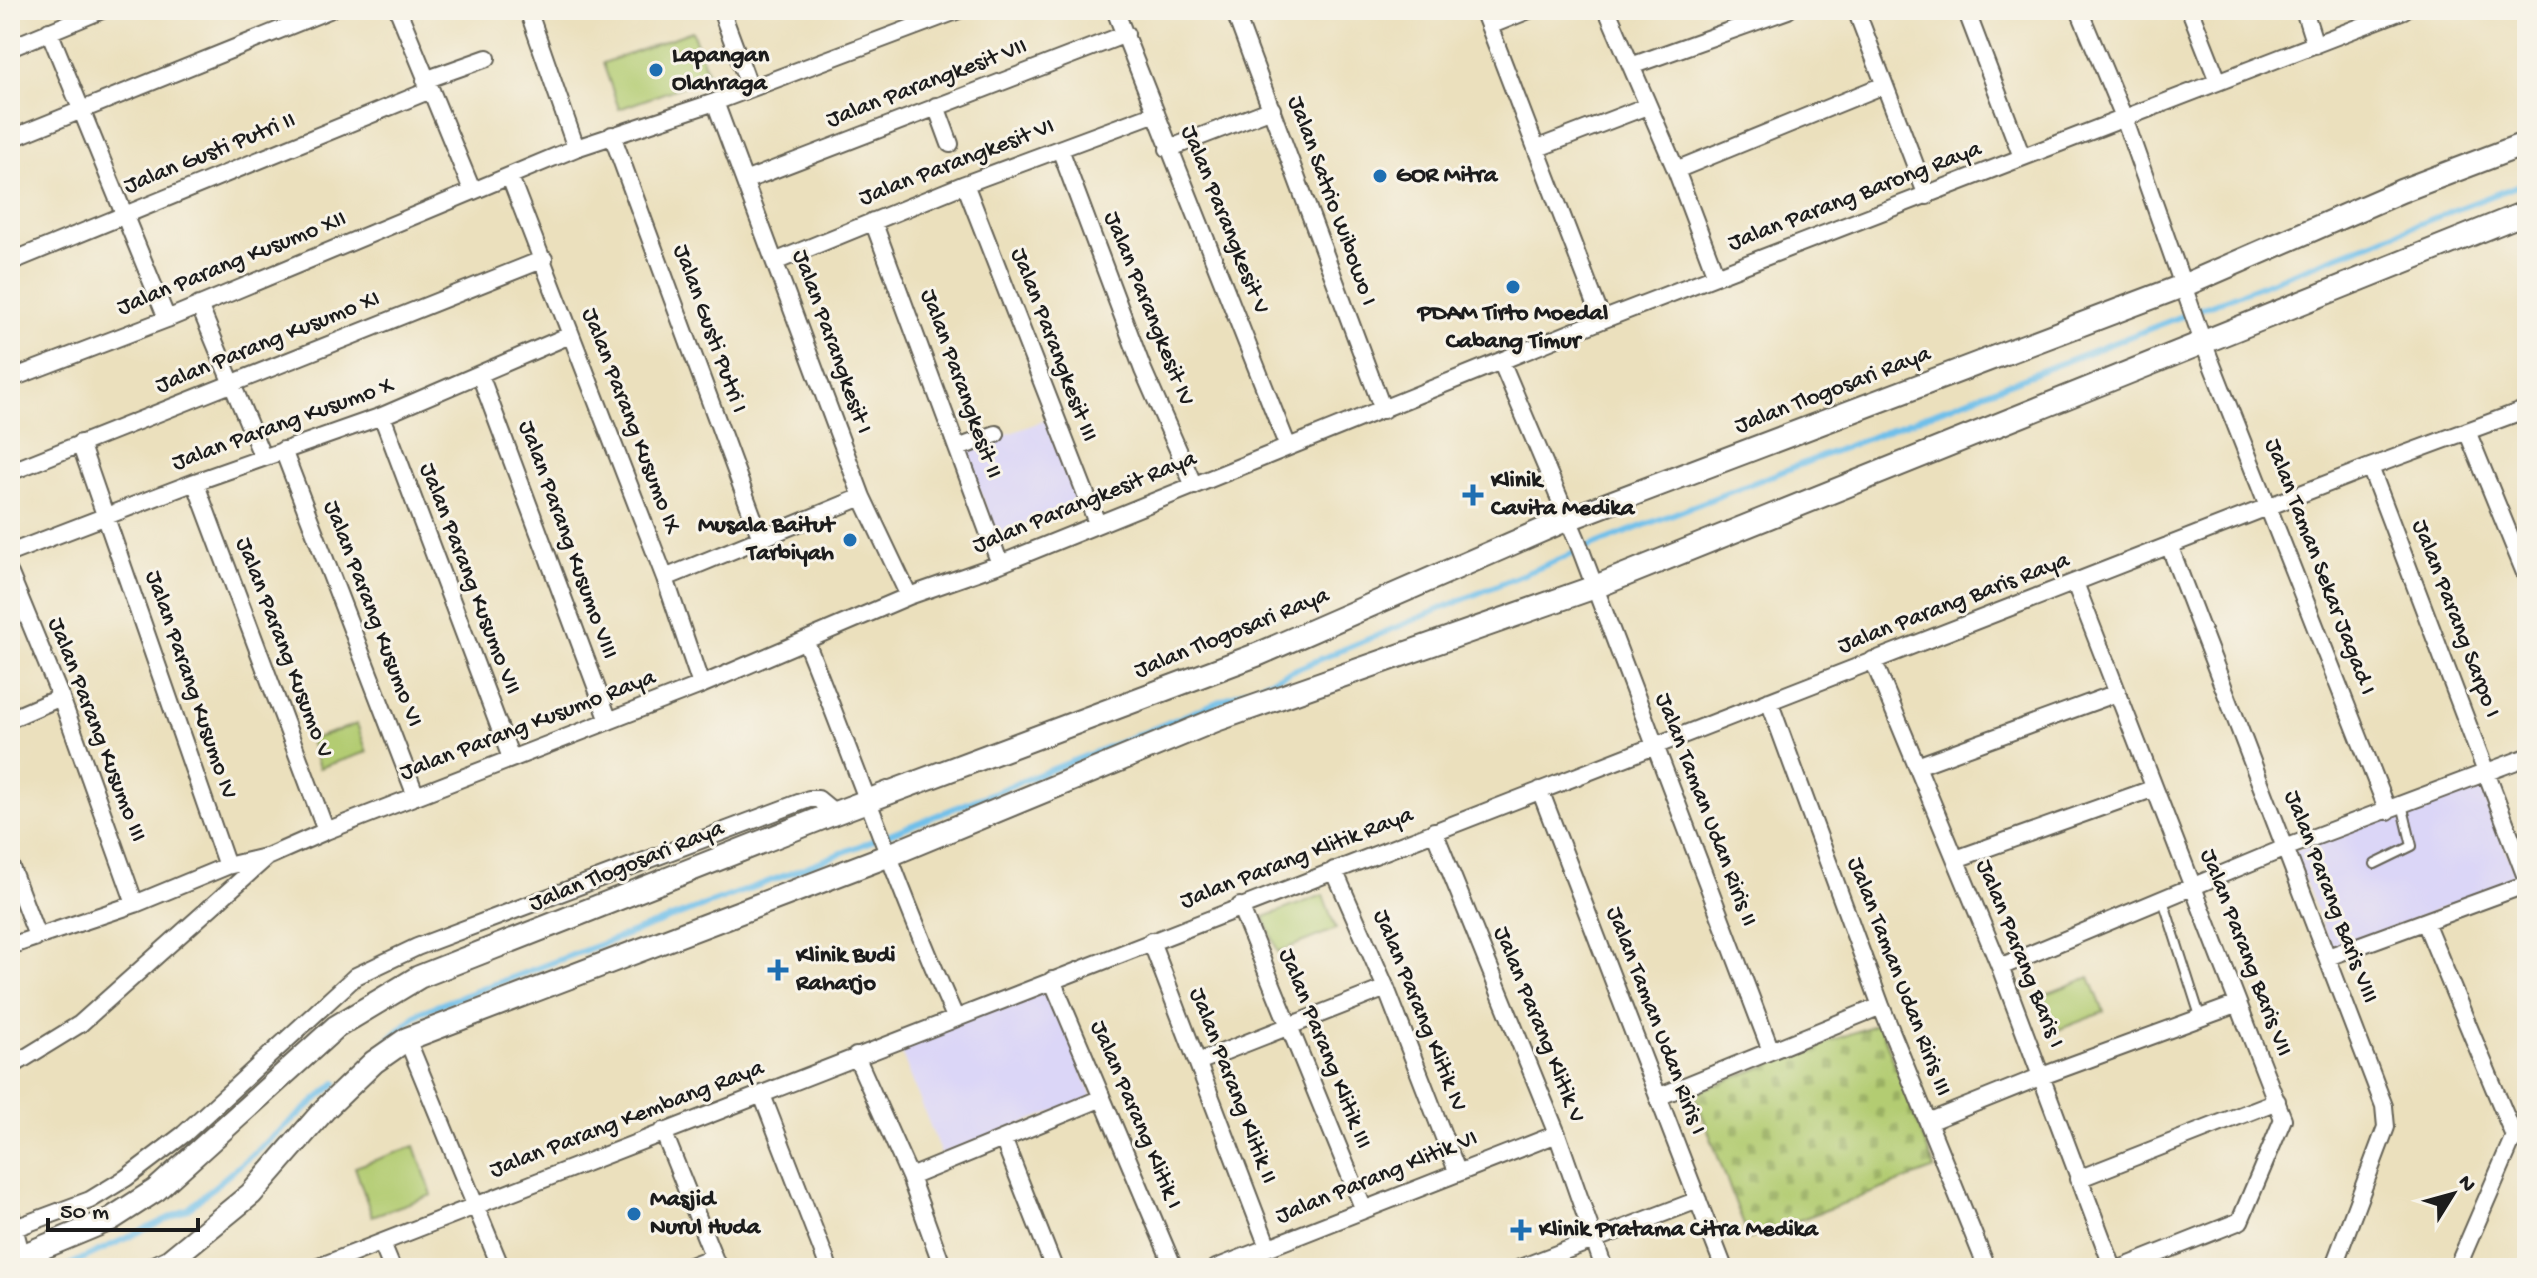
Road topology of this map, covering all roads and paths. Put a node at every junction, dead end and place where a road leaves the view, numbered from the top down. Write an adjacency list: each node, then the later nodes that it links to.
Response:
1 (102, 10): 19 (street)
2 (329, 10): 33 (street)
3 (398, 10): 27 (street)
4 (528, 10): 40 (street)
5 (721, 10): 28 (street)
6 (959, 10): 28 (street, Jalan Parang Kusumo XII)
7 (1115, 10): 20 (street, Jalan Parangkesit V)
8 (1234, 10): 32 (street, Jalan Satrio Wibowo I)
9 (1529, 10): 18 (street)
10 (1607, 10): 24 (street)
11 (1788, 10): 24 (street)
12 (1856, 10): 26 (street)
13 (1966, 10): 44 (street)
14 (2079, 10): 35 (street, Jalan Taman Sekar Jagad I)
15 (2190, 10): 25 (street)
16 (2304, 10): 21 (street)
17 (2404, 10): 21 (street, Jalan Parang Barong Raya)
18 (1486, 18): 41 (street)
19 (49, 31): 22 (street); 33 (street)
20 (1126, 34): 30 (street, Jalan Parangkesit VII); 34 (street, Jalan Parangkesit V)
21 (2315, 45): 25 (street, Jalan Parang Barong Raya)
22 (10, 48)
23 (487, 58): 27 (street, Jalan Gusti Putri II)
24 (1631, 66): 31 (street)
25 (2218, 81): 35 (street, Jalan Parang Barong Raya)
26 (1884, 85): 45 (street); 50 (street)
27 (426, 86): 49 (street); 52 (street, Jalan Gusti Putri II)
28 (750, 88): 29 (street, Jalan Parang Kusumo XII)
29 (715, 102): 36 (street, Jalan Parang Kusumo XII); 47 (street, Jalan Parangkesit I)
30 (936, 106): 39 (street); 47 (street, Jalan Parangkesit VII)
31 (1647, 106): 41 (street); 45 (street)
32 (1272, 109): 43 (street); 69 (street, Jalan Satrio Wibowo I)
33 (79, 110): 37 (street); 52 (street)
34 (1156, 113): 42 (street, Jalan Parangkesit VI); 43 (street, Jalan Parangkesit V)
35 (2124, 118): 44 (street, Jalan Parang Barong Raya); 58 (street, Jalan Taman Sekar Jagad I)
36 (612, 135): 40 (street, Jalan Parang Kusumo XII); 88 (street, Jalan Gusti Putri I)
37 (10, 139)
38 (2527, 143): 58 (street, Jalan Tlogosari Raya)
39 (950, 144)
40 (576, 148): 46 (street, Jalan Parang Kusumo XII)
41 (1538, 148): 61 (street)
42 (1060, 149): 48 (street, Jalan Parangkesit VI); 81 (street, Jalan Parangkesit IV)
43 (1168, 149): 74 (street, Jalan Parangkesit V)
44 (2022, 157): 50 (street, Jalan Parang Barong Raya)
45 (1676, 170): 57 (street)
46 (510, 177): 49 (street, Jalan Parang Kusumo XII); 54 (street, Jalan Parang Kusumo IX)
47 (747, 180): 55 (street, Jalan Parangkesit I)
48 (965, 184): 53 (street, Jalan Parangkesit VI); 86 (street, Jalan Parangkesit III)
49 (472, 190): 59 (street, Jalan Parang Kusumo XII)
50 (1927, 196): 57 (street, Jalan Parang Barong Raya)
51 (2527, 212): 63 (street)
52 (124, 214): 56 (street, Jalan Gusti Putri II); 60 (street)
53 (873, 221): 55 (street, Jalan Parangkesit VI); 75 (street, Jalan Parangkesit II)
54 (544, 259): 62 (street, Jalan Parang Kusumo IX); 67 (street, Jalan Parang Kusumo XI)
55 (777, 261): 82 (street, Jalan Parangkesit I)
56 (10, 262)
57 (1716, 276): 61 (street, Jalan Parang Barong Raya)
58 (2186, 291): 63 (street, Jalan Taman Sekar Jagad I); 85 (street, Jalan Tlogosari Raya)
59 (199, 305): 60 (street, Jalan Parang Kusumo XII); 67 (street)
60 (167, 319): 66 (street, Jalan Parang Kusumo XII)
61 (1602, 320): 64 (street, Jalan Parang Barong Raya)
62 (570, 335): 65 (street, Jalan Parang Kusumo X); 93 (street, Jalan Parang Kusumo IX)
63 (2202, 338): 83 (street, Jalan Taman Sekar Jagad I); 95 (street)
64 (1501, 361): 69 (street, Jalan Parang Barong Raya); 85 (street, Jalan Taman Udan Riris II)
65 (480, 375): 70 (street, Jalan Parang Kusumo X); 105 (street, Jalan Parang Kusumo VIII)
66 (11, 376)
67 (231, 384): 73 (street, Jalan Parang Kusumo XI); 77 (street)
68 (2527, 409): 71 (street, Jalan Parang Baris Raya)
69 (1383, 410): 74 (street, Jalan Parangkesit Raya)
70 (382, 416): 76 (street, Jalan Parang Kusumo X); 108 (street, Jalan Parang Kusumo VII)
71 (2467, 431): 78 (street, Jalan Parang Baris Raya); 87 (street)
72 (996, 434): 75 (street)
73 (80, 443): 79 (street, Jalan Parang Kusumo XI); 84 (street, Jalan Parang Kusumo IV)
74 (1288, 447): 81 (street, Jalan Parangkesit Raya)
75 (958, 448): 91 (street, Jalan Parangkesit II)
76 (283, 450): 77 (street, Jalan Parang Kusumo X); 113 (street, Jalan Parang Kusumo VI)
77 (263, 458): 80 (street, Jalan Parang Kusumo X)
78 (2370, 467): 83 (street, Jalan Parang Baris Raya); 110 (street, Jalan Parang Sarpo I)
79 (10, 472)
80 (195, 482): 84 (street, Jalan Parang Kusumo X); 117 (street, Jalan Parang Kusumo V)
81 (1194, 486): 86 (street, Jalan Parangkesit Raya)
82 (862, 497): 88 (street); 97 (street, Jalan Parangkesit I)
83 (2271, 508): 89 (street, Jalan Parang Baris Raya); 115 (street, Jalan Taman Sekar Jagad I)
84 (108, 518): 90 (street, Jalan Parang Kusumo X); 125 (street, Jalan Parang Kusumo IV)
85 (1568, 519): 95 (street, Jalan Taman Udan Riris II); 114 (street, Jalan Tlogosari Raya)
86 (1097, 523): 91 (street, Jalan Parangkesit Raya)
87 (2520, 536): 94 (street)
88 (761, 539): 93 (street)
89 (2169, 545): 96 (street, Jalan Parang Baris Raya); 119 (street, Jalan Parang Baris VIII)
90 (10, 553)
91 (1000, 564): 97 (street, Jalan Parangkesit Raya)
92 (10, 574): 102 (street, Jalan Parang Kusumo III)
93 (665, 578): 100 (street, Jalan Parang Kusumo IX)
94 (2527, 578)
95 (1593, 582): 106 (street, Jalan Taman Udan Riris II); 120 (street)
96 (2075, 583): 99 (street, Jalan Parang Baris Raya); 101 (street, Jalan Parang Baris VII)
97 (909, 596): 98 (street, Jalan Parangkesit Raya)
98 (806, 642): 100 (street, Jalan Parang Kusumo Raya); 114 (street)
99 (1873, 660): 103 (street, Jalan Parang Baris Raya); 109 (street, Jalan Parang Baris I)
100 (701, 685): 105 (street, Jalan Parang Kusumo Raya)
101 (2117, 693): 109 (street); 111 (street, Jalan Parang Baris VII)
102 (61, 697): 104 (street); 130 (street, Jalan Parang Kusumo III)
103 (1769, 701): 106 (street, Jalan Parang Baris Raya); 141 (street, Jalan Taman Udan Riris III)
104 (10, 719)
105 (609, 721): 108 (street, Jalan Parang Kusumo Raya)
106 (1655, 746): 112 (street, Jalan Parang Klitik Raya); 146 (street, Jalan Taman Udan Riris II)
107 (2527, 757): 110 (street)
108 (511, 758): 113 (street, Jalan Parang Kusumo Raya)
109 (1917, 766): 122 (street, Jalan Parang Baris I)
110 (2487, 772): 115 (street); 127 (street, Jalan Parang Sarpo I)
111 (2152, 789): 122 (street); 128 (street, Jalan Parang Baris VII)
112 (1540, 790): 118 (street, Jalan Parang Klitik Raya); 152 (street, Jalan Taman Udan Riris I)
113 (416, 796): 117 (street, Jalan Parang Kusumo Raya)
114 (867, 804): 116 (street, Jalan Tlogosari Raya); 120 (street)
115 (2395, 808): 119 (street); 123 (lane)
116 (835, 813): 166 (street); 170 (street, Jalan Tlogosari Raya)
117 (326, 831): 121 (street, Jalan Parang Kusumo Raya)
118 (1434, 831): 126 (street, Jalan Parang Klitik Raya); 157 (street, Jalan Parang Klitik V)
119 (2285, 848): 128 (street); 136 (street, Jalan Parang Baris VIII)
120 (886, 853): 143 (street); 145 (street)
121 (267, 857): 125 (street, Jalan Parang Kusumo Raya); 149 (street, Jalan Parang Kusumo Raya)
122 (1956, 859): 137 (street, Jalan Parang Baris I)
123 (2375, 864)
124 (10, 865): 133 (street)
125 (227, 866): 130 (street, Jalan Parang Kusumo Raya)
126 (1334, 870): 131 (street, Jalan Parang Klitik Raya); 139 (street, Jalan Parang Klitik IV)
127 (2527, 882): 132 (street)
128 (2195, 888): 129 (street); 140 (street, Jalan Parang Baris VII)
129 (2163, 900): 137 (street); 142 (lane)
130 (135, 904): 133 (street, Jalan Parang Kusumo Raya)
131 (1240, 906): 134 (street, Jalan Parang Klitik Raya); 144 (street, Jalan Parang Klitik III)
132 (2425, 922): 136 (street); 158 (street)
133 (37, 936): 135 (street, Jalan Parang Kusumo Raya)
134 (1151, 941): 138 (street, Jalan Parang Klitik Raya); 148 (street, Jalan Parang Klitik II)
135 (10, 946)
136 (2328, 957): 188 (street, Jalan Parang Baris VIII)
137 (2000, 967): 150 (street, Jalan Parang Baris I)
138 (1052, 980): 143 (street, Jalan Parang Klitik Raya); 153 (street, Jalan Parang Klitik I)
139 (1386, 988): 144 (street); 160 (street, Jalan Parang Klitik IV)
140 (2238, 1004): 142 (street); 154 (street, Jalan Parang Baris VII)
141 (1881, 1006): 146 (street); 155 (street, Jalan Taman Udan Riris III)
142 (2200, 1016): 150 (street)
143 (955, 1017): 147 (street, Jalan Parang Kembang Raya)
144 (1289, 1025): 148 (street); 165 (street, Jalan Parang Klitik III)
145 (407, 1039): 164 (street); 172 (street)
146 (1771, 1051): 152 (street)
147 (856, 1056): 151 (street, Jalan Parang Kembang Raya); 161 (street)
148 (1198, 1062): 169 (street, Jalan Parang Klitik II)
149 (10, 1067)
150 (2042, 1076): 155 (street); 162 (street, Jalan Parang Baris I)
151 (762, 1095): 156 (street, Jalan Parang Kembang Raya); 178 (street)
152 (1658, 1097): 163 (street, Jalan Taman Udan Riris I)
153 (1102, 1098): 159 (street); 181 (street, Jalan Parang Klitik I)
154 (2277, 1101): 162 (street); 187 (street, Jalan Parang Baris VII)
155 (1928, 1122): 185 (street, Jalan Taman Udan Riris III)
156 (663, 1131): 164 (street, Jalan Parang Kembang Raya); 171 (street)
157 (1557, 1134): 160 (street, Jalan Parang Klitik VI); 167 (street, Jalan Parang Klitik V)
158 (2520, 1139): 189 (street)
159 (1004, 1141): 161 (street); 180 (street)
160 (1457, 1171): 165 (street, Jalan Parang Klitik VI)
161 (910, 1177): 179 (street)
162 (2078, 1179): 186 (street, Jalan Parang Baris I)
163 (1698, 1200): 167 (street); 184 (street, Jalan Taman Udan Riris I)
164 (476, 1203): 168 (street, Jalan Parang Kembang Raya); 176 (street)
165 (1364, 1210): 169 (street, Jalan Parang Klitik VI)
166 (12, 1220): 170 (street)
167 (1592, 1239): 182 (street); 183 (street, Jalan Parang Klitik V)
168 (382, 1244): 174 (street, Jalan Parang Kembang Raya); 175 (street)
169 (1268, 1247): 173 (street, Jalan Parang Klitik VI)
170 (16, 1259)
171 (716, 1263): 177 (street)
172 (165, 1266)
173 (1223, 1266)
174 (316, 1268)
175 (392, 1268)
176 (501, 1268)
177 (685, 1268)
178 (829, 1268)
179 (943, 1268)
180 (1054, 1268)
181 (1174, 1268)
182 (1520, 1268)
183 (1604, 1268)
184 (1724, 1268)
185 (1987, 1268)
186 (2113, 1268)
187 (2122, 1268)
188 (2333, 1268)
189 (2457, 1268)

